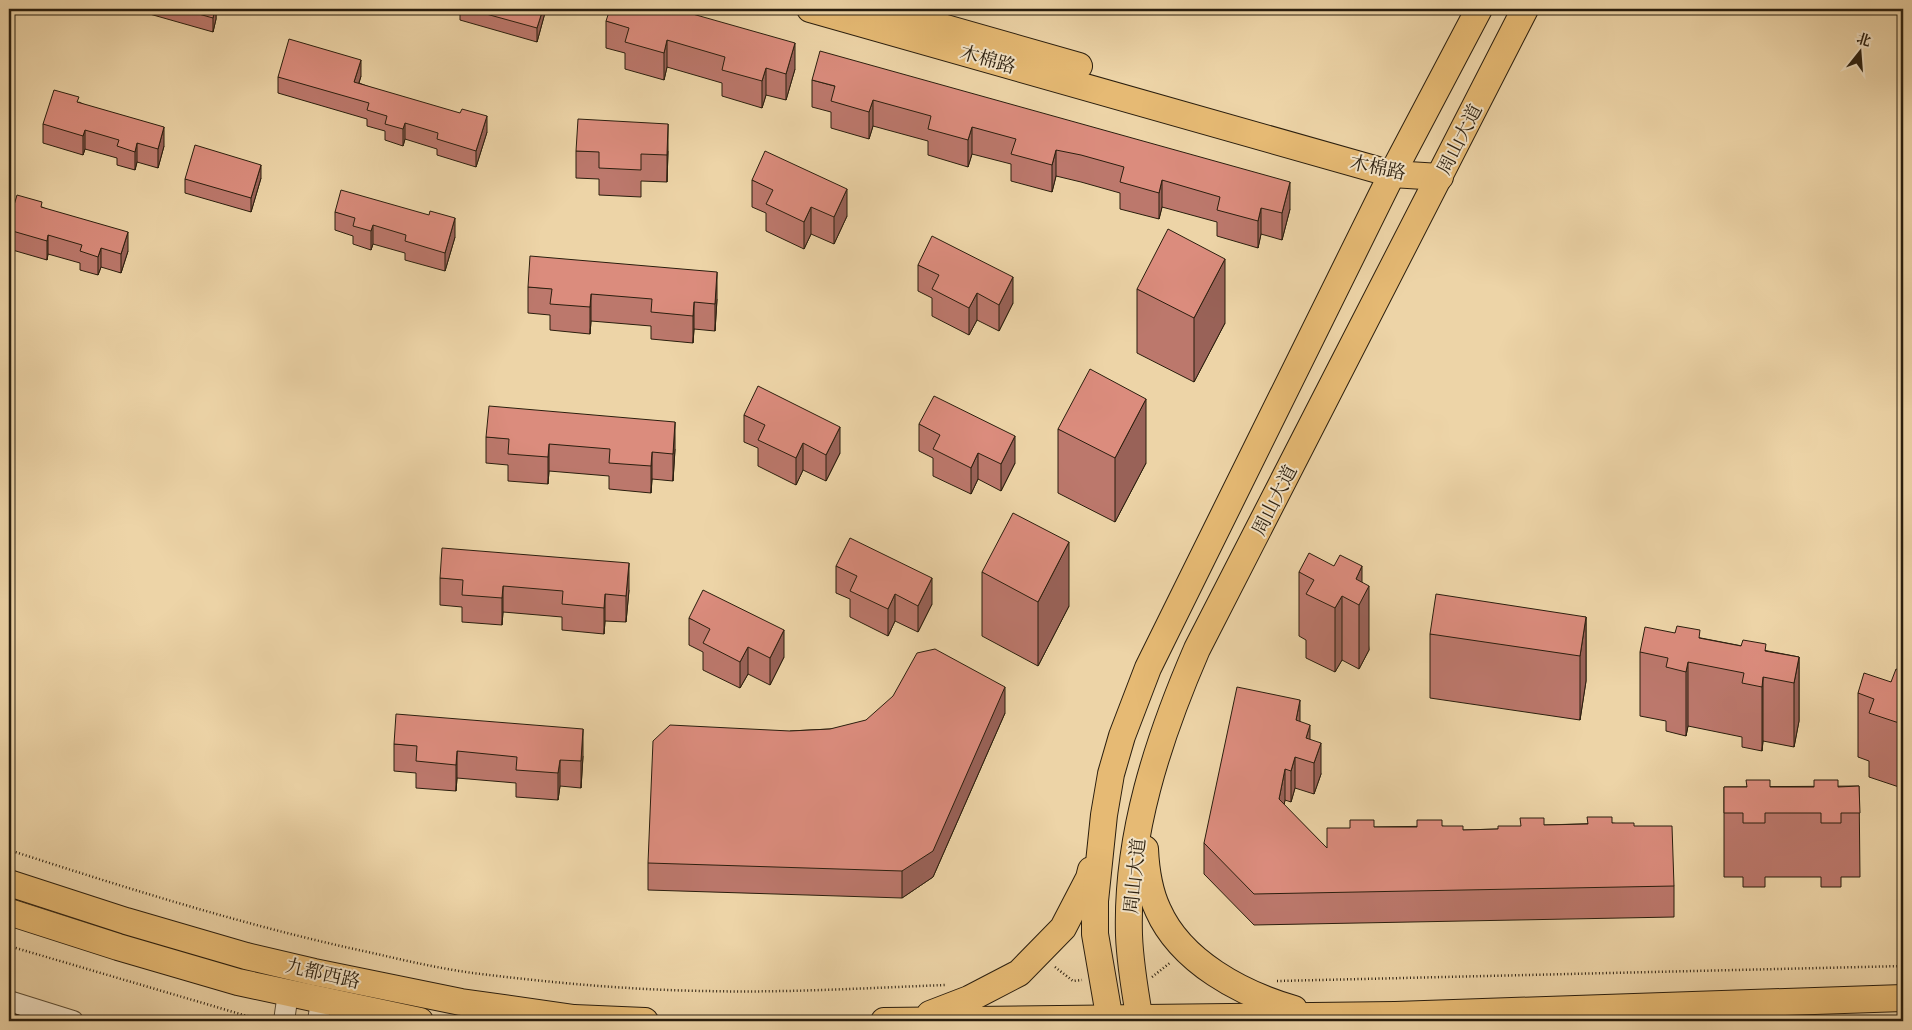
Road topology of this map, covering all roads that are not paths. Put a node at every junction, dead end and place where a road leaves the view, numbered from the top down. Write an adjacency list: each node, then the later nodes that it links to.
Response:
1 (810, 9): 5 (main road, 木棉路)
2 (878, 9): 5 (main road, 木棉路)
3 (1479, 9): 5 (main road, 周山大道)
4 (1525, 9): 6 (main road, 周山大道)
5 (1396, 166): 6 (main road, 木棉路); 8 (main road, 周山大道)
6 (1440, 176): 7 (main road, 周山大道)
7 (1142, 804): 15 (main road); 18 (main road, 周山大道)
8 (1104, 815): 16 (main road); 17 (main road, 周山大道)
9 (9, 884): 22 (main road, 九都西路)
10 (9, 912): 11 (main road, 九都西路)
11 (288, 993): 14 (main road, 九都西路); 20 (lane)
12 (1903, 998): 15 (main road)
13 (9, 1001): 19 (lane)
14 (320, 1011): 21 (main road, 九都西路)
15 (1319, 1016): 18 (main road)
16 (913, 1020): 17 (main road); 23 (main road)
17 (1110, 1020): 18 (main road)
18 (1140, 1020)
19 (73, 1021)
20 (284, 1021)
21 (420, 1021)
22 (645, 1021)
23 (884, 1021)

